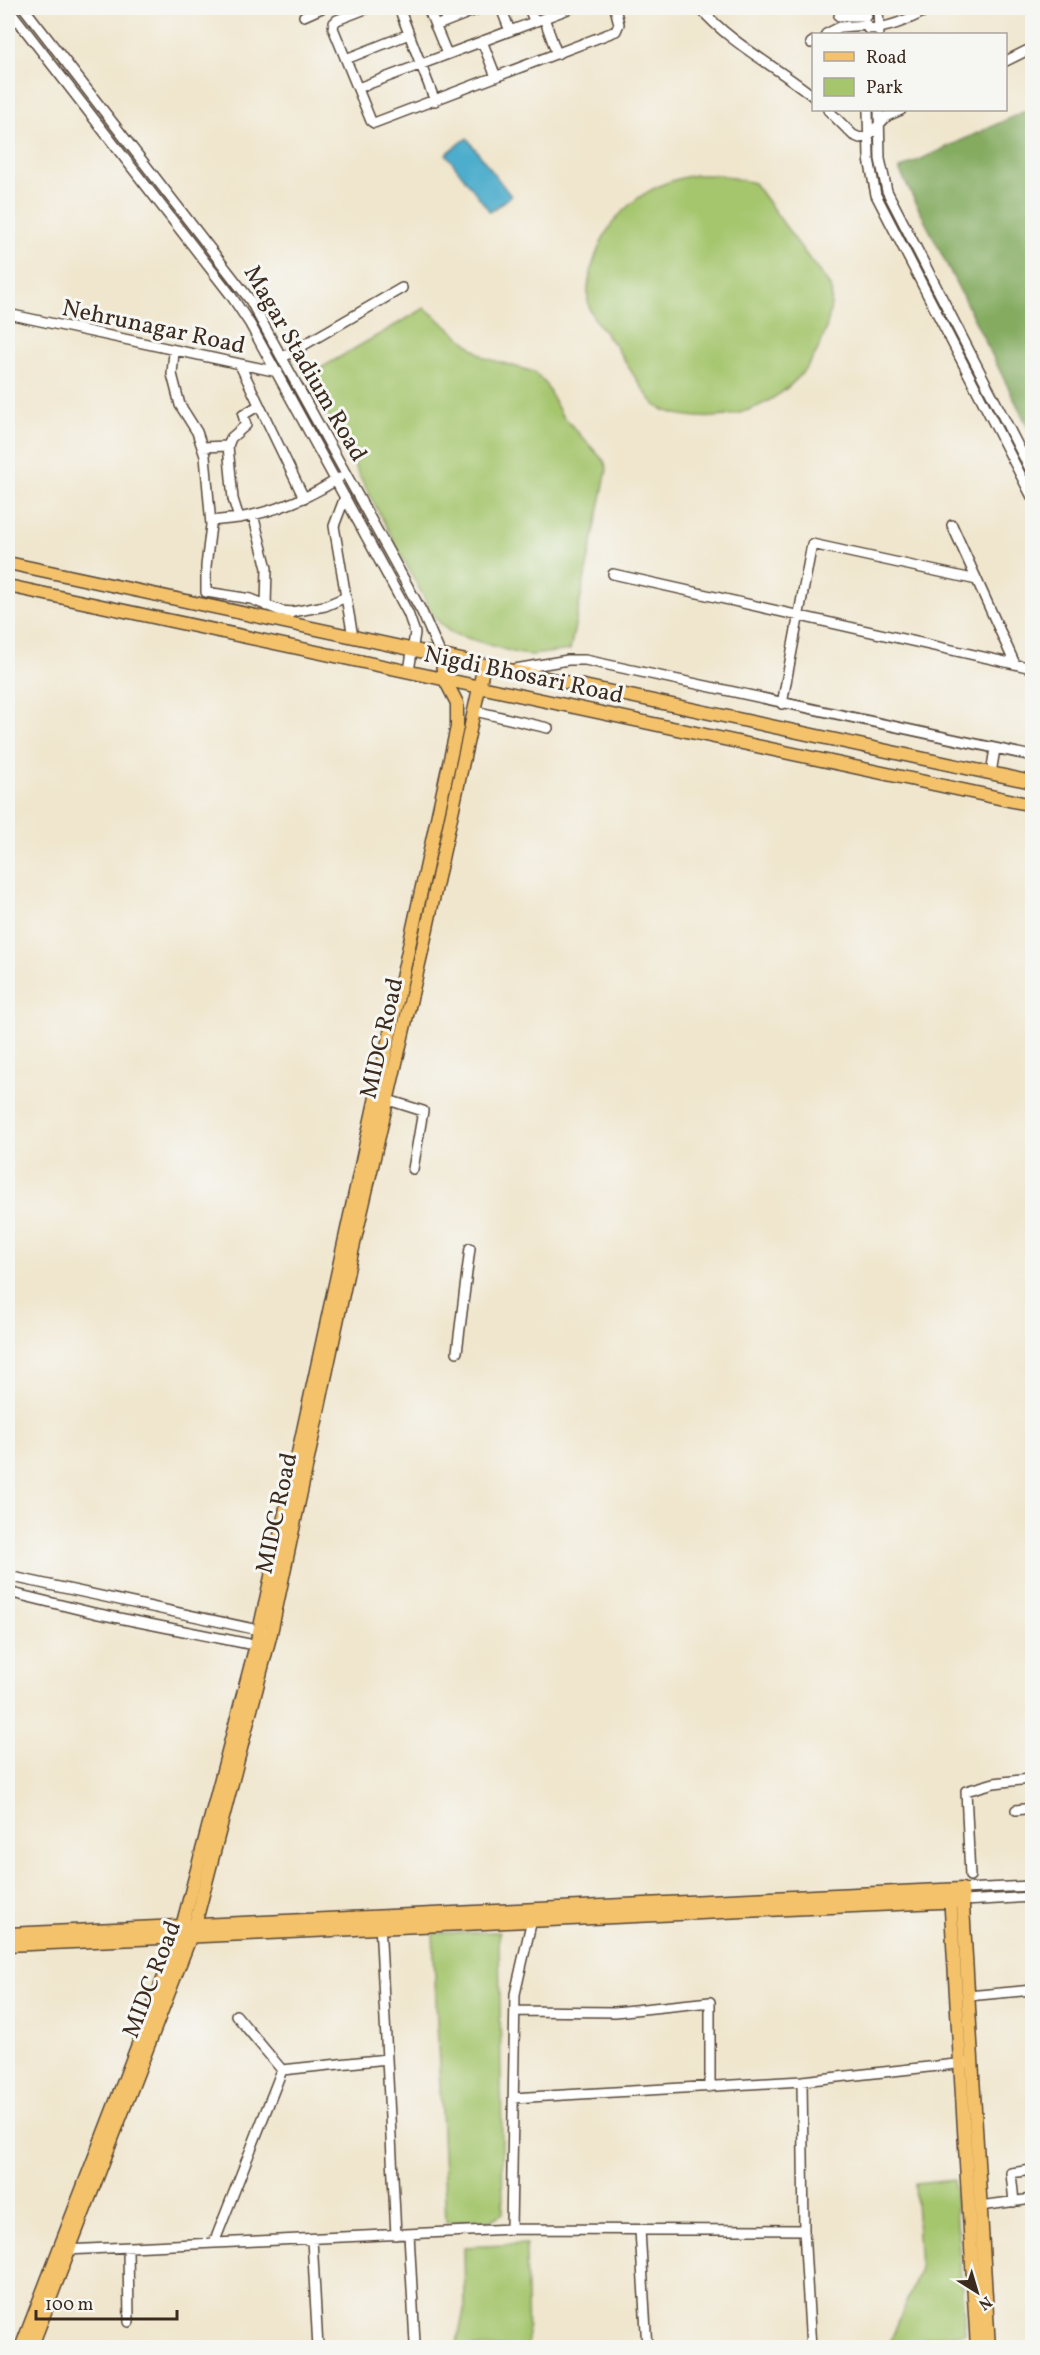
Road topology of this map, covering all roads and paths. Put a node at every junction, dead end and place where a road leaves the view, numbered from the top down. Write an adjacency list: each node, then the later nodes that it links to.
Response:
1 (8, 8): 48 (street, Magar Stadium Road)
2 (24, 8): 46 (street, Magar Stadium Road)
3 (322, 8): 16 (street)
4 (368, 8): 30 (street)
5 (399, 8): 25 (street)
6 (428, 8): 20 (street)
7 (482, 8): 20 (street)
8 (501, 8): 22 (street)
9 (529, 8): 18 (street)
10 (571, 8): 17 (street)
11 (615, 8): 29 (street)
12 (700, 8): 35 (street)
13 (878, 8): 23 (street)
14 (930, 8): 23 (street)
15 (838, 12): 19 (street); 21 (street)
16 (304, 16)
17 (544, 18): 18 (street); 29 (street)
18 (534, 21): 22 (street)
19 (867, 22): 21 (street); 23 (street)
20 (435, 26): 28 (street)
21 (840, 27): 24 (street)
22 (510, 30): 26 (street)
23 (879, 32)
24 (827, 33)
25 (409, 34): 30 (street); 32 (street)
26 (482, 41): 28 (street); 33 (street)
27 (1032, 48): 31 (street)
28 (447, 54): 32 (street)
29 (557, 54): 33 (street)
30 (346, 59): 34 (street)
31 (1007, 60)
32 (420, 64): 34 (street); 36 (street)
33 (496, 77): 36 (street)
34 (358, 88): 36 (street)
35 (812, 96)
36 (435, 100)
37 (829, 111): 42 (street)
38 (868, 111): 42 (street)
39 (879, 111): 41 (street)
40 (899, 111): 41 (street)
41 (879, 126): 42 (street); 54 (street)
42 (868, 136): 56 (street)
43 (402, 288): 46 (street)
44 (8, 314): 45 (street, Nehrunagar Road)
45 (174, 352): 47 (street, Nehrunagar Road); 52 (street)
46 (283, 357): 49 (street, Magar Stadium Road)
47 (240, 365): 48 (street, Nehrunagar Road); 50 (street)
48 (276, 372): 49 (street, Nehrunagar Road); 55 (street, Magar Stadium Road)
49 (293, 376): 53 (street, Magar Stadium Road)
50 (258, 405): 51 (street); 58 (street)
51 (228, 446): 52 (street); 60 (street)
52 (202, 447): 61 (street)
53 (346, 473): 55 (street); 74 (street, Magar Stadium Road)
54 (1032, 473)
55 (336, 480): 57 (street, Magar Stadium Road); 58 (street)
56 (1032, 495)
57 (345, 497): 67 (street); 73 (street, Magar Stadium Road)
58 (304, 498): 59 (street)
59 (253, 515): 60 (street); 68 (street)
60 (239, 518): 61 (street)
61 (211, 521): 68 (street)
62 (952, 525): 65 (street)
63 (8, 563): 71 (main road, Nigdi Bhosari Road)
64 (613, 574): 70 (street)
65 (977, 580): 70 (street); 76 (street)
66 (8, 586): 79 (main road, Nigdi Bhosari Road)
67 (346, 597): 69 (street); 72 (street)
68 (266, 606): 69 (street)
69 (292, 612): 71 (street)
70 (799, 615): 76 (street); 82 (street)
71 (283, 622): 72 (main road, Nigdi Bhosari Road)
72 (353, 637): 73 (main road, Nigdi Bhosari Road)
73 (414, 650): 74 (main road, Nigdi Bhosari Road); 79 (street, Magar Stadium Road)
74 (441, 655): 75 (main road, Nigdi Bhosari Road); 80 (main road, Magar Stadium Road)
75 (484, 664): 78 (main road, Nigdi Bhosari Road); 81 (main road, MIDC Road)
76 (1015, 664): 77 (street)
77 (1032, 668)
78 (510, 670): 82 (street); 87 (main road, Nigdi Bhosari Road)
79 (409, 671): 80 (main road, Nigdi Bhosari Road)
80 (444, 678): 81 (main road, Nigdi Bhosari Road); 92 (main road, Magar Stadium Road)
81 (479, 686): 83 (main road, MIDC Road); 89 (main road, Nigdi Bhosari Road)
82 (782, 704): 85 (street)
83 (475, 711): 84 (street); 90 (main road, MIDC Road)
84 (548, 728)
85 (995, 749): 86 (street); 87 (street)
86 (1032, 756)
87 (991, 772): 88 (main road, Nigdi Bhosari Road)
88 (1032, 782)
89 (1032, 805)
90 (388, 1100): 91 (street); 92 (main road, MIDC Road)
91 (413, 1170)
92 (363, 1178): 97 (main road, MIDC Road)
93 (470, 1248): 94 (street)
94 (457, 1352)
95 (8, 1576): 97 (street)
96 (8, 1592): 98 (street)
97 (265, 1631): 98 (main road, MIDC Road)
98 (262, 1647): 108 (main road, MIDC Road)
99 (1032, 1782): 102 (street)
100 (1032, 1808): 101 (street)
101 (1017, 1810)
102 (970, 1876)
103 (1032, 1886): 104 (street)
104 (956, 1895): 105 (street); 106 (main road); 112 (main road); 116 (main road)
105 (1032, 1897)
106 (533, 1915): 107 (main road); 113 (street)
107 (380, 1922): 108 (main road); 115 (street)
108 (187, 1931): 109 (main road); 110 (main road); 133 (main road, MIDC Road)
109 (8, 1934)
110 (8, 1945)
111 (1032, 1990): 112 (street)
112 (969, 1996): 116 (main road)
113 (515, 2012): 119 (street); 120 (street)
114 (236, 2015): 117 (street)
115 (387, 2059): 117 (street); 129 (street)
116 (966, 2062): 118 (street); 124 (main road); 141 (main road)
117 (282, 2070): 131 (street)
118 (802, 2081): 119 (street); 127 (street)
119 (710, 2086): 120 (street)
120 (513, 2098): 125 (street)
121 (1032, 2170): 123 (street)
122 (1032, 2199): 123 (street)
123 (1014, 2202): 124 (street)
124 (980, 2206): 142 (main road)
125 (511, 2229): 126 (street); 128 (street)
126 (640, 2230): 127 (street); 139 (street)
127 (804, 2230): 140 (street)
128 (409, 2234): 129 (street); 135 (street)
129 (396, 2235): 130 (street)
130 (312, 2239): 131 (street); 138 (street)
131 (214, 2243): 132 (street)
132 (128, 2247): 133 (street); 134 (street)
133 (64, 2250): 136 (main road, MIDC Road); 137 (main road, MIDC Road)
134 (129, 2322)
135 (415, 2343)
136 (21, 2348)
137 (31, 2348)
138 (318, 2348)
139 (647, 2348)
140 (811, 2348)
141 (977, 2348)
142 (989, 2348)

